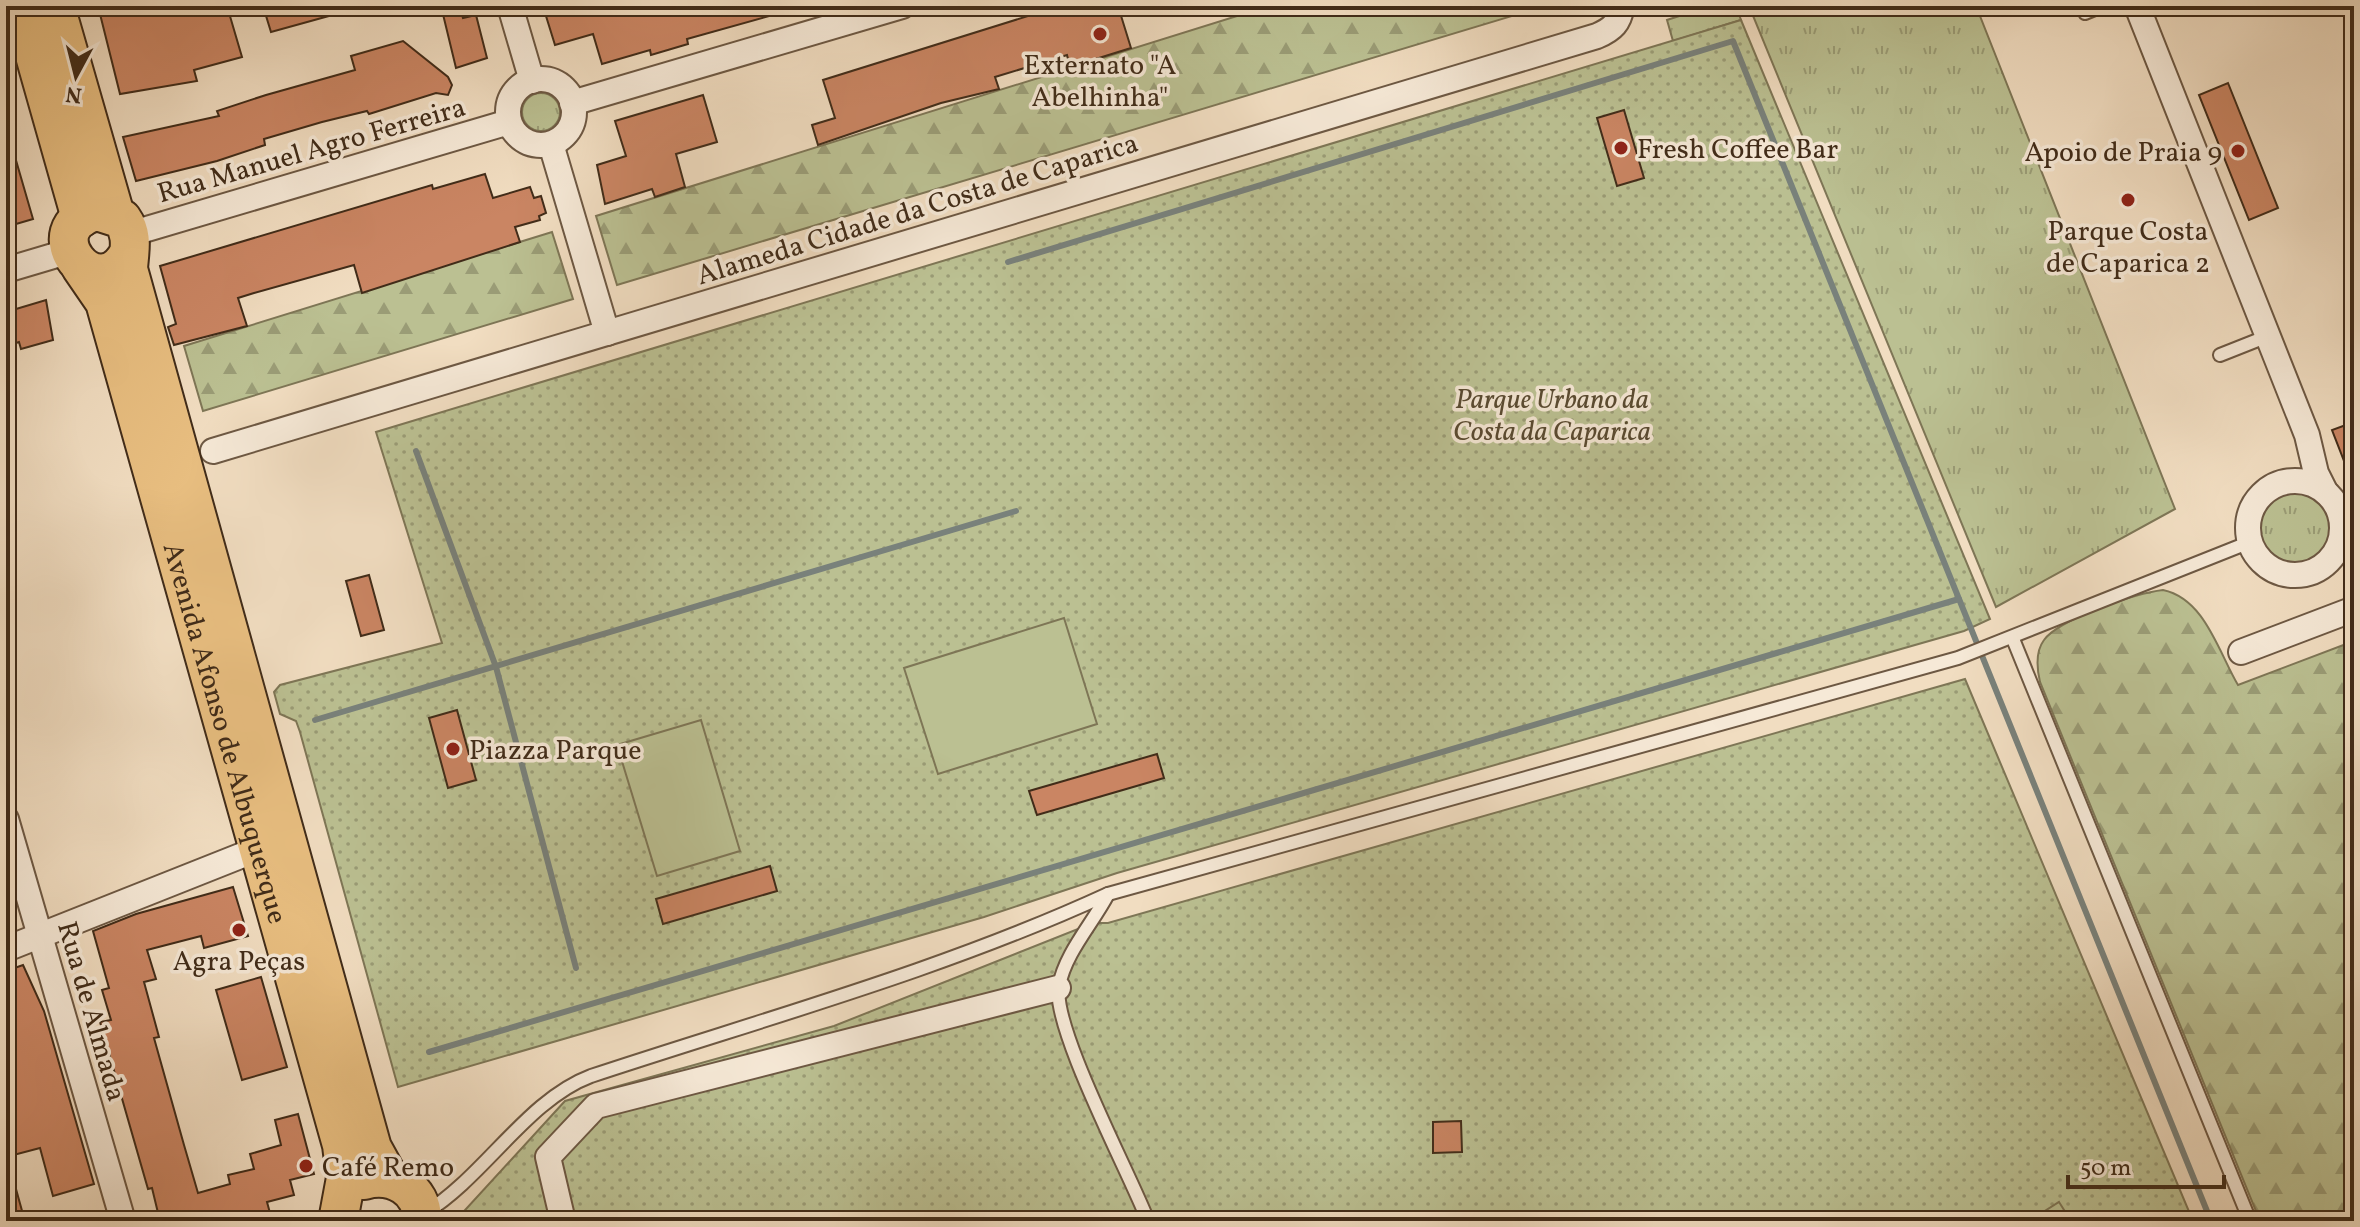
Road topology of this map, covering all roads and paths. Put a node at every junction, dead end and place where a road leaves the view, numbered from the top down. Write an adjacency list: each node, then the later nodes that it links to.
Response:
1 (21, 6): 13 (main road, Avenida Afonso de Albuquerque)
2 (55, 6): 13 (main road, Avenida Afonso de Albuquerque)
3 (510, 6): 9 (street)
4 (902, 6): 10 (street)
5 (1622, 6): 15 (street, Alameda Cidade da Costa de Caparica)
6 (2102, 6): 8 (lane)
7 (2137, 6): 16 (street)
8 (2085, 13)
9 (532, 81): 10 (street); 11 (street)
10 (572, 103): 12 (street)
11 (509, 122): 12 (street); 13 (street, Rua Manuel Agro Ferreira)
12 (551, 144): 15 (street)
13 (101, 239): 14 (street, Rua Manuel Agro Ferreira); 27 (main road, Avenida Afonso de Albuquerque); 32 (main road, Avenida Afonso de Albuquerque)
14 (6, 270)
15 (607, 333): 19 (street, Alameda Cidade da Costa de Caparica)
16 (2268, 336): 17 (lane); 18 (street)
17 (2220, 355)
18 (2306, 440): 20 (street); 21 (street)
19 (213, 451)
20 (2275, 486): 21 (street); 22 (street)
21 (2325, 491): 22 (street)
22 (2250, 542): 24 (lane)
23 (2354, 609): 25 (street)
24 (2008, 641): 28 (lane); 38 (lane)
25 (2241, 652)
26 (6, 819): 29 (street, Rua de Almada)
27 (258, 849): 29 (street); 33 (main road, Avenida Afonso de Albuquerque)
28 (1108, 894): 31 (lane); 34 (lane)
29 (40, 935): 30 (street); 35 (street, Rua de Almada)
30 (6, 949)
31 (1058, 988): 36 (street); 37 (lane)
32 (388, 1177): 33 (main road, Avenida Afonso de Albuquerque); 34 (main road, Avenida Afonso de Albuquerque)
33 (339, 1214)
34 (422, 1218)
35 (123, 1221)
36 (563, 1221)
37 (1148, 1221)
38 (2250, 1221)

